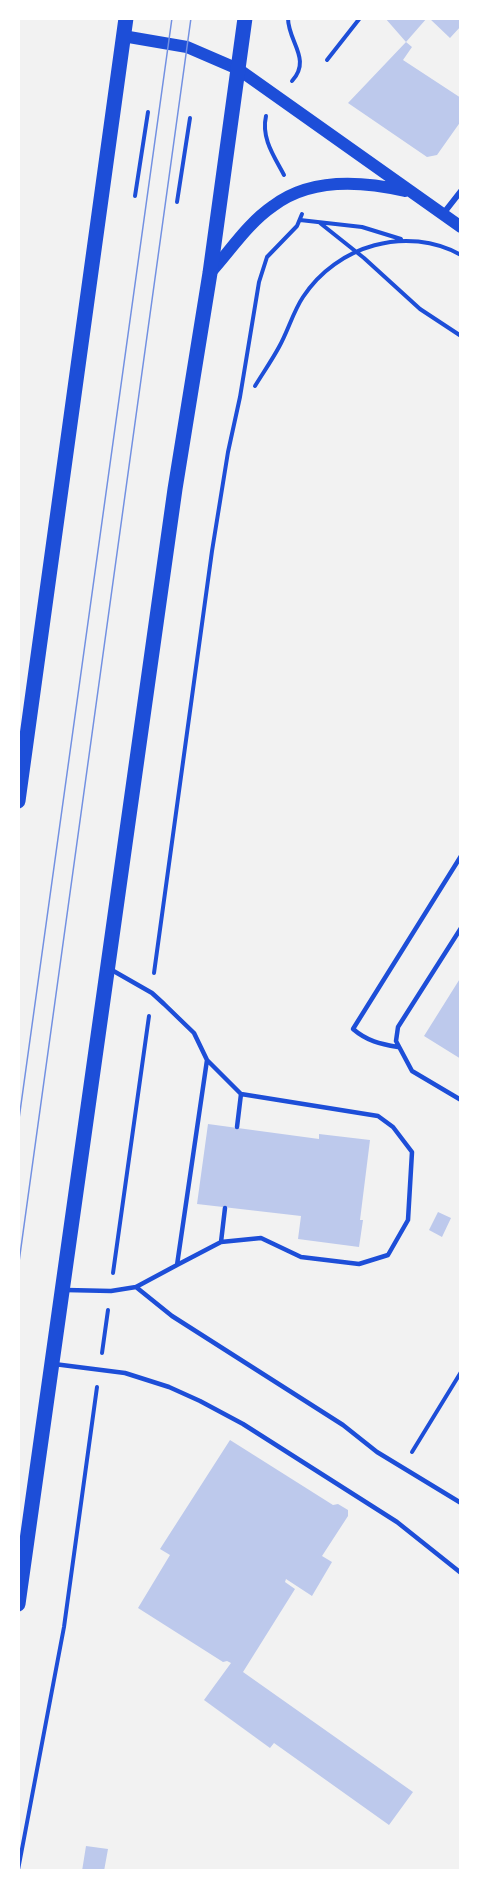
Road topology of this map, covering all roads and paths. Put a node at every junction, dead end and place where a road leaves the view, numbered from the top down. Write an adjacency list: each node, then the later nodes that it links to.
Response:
1 (126, 18): 5 (main road)
2 (245, 18): 7 (main road)
3 (288, 18): 8 (path)
4 (360, 18): 6 (path)
5 (123, 36): 7 (main road); 27 (main road)
6 (327, 60)
7 (238, 69): 14 (main road); 24 (main road)
8 (292, 81)
9 (148, 112): 15 (path)
10 (267, 113): 12 (path)
11 (190, 118): 16 (path)
12 (278, 165)
13 (461, 191): 17 (street)
14 (412, 192): 17 (main road); 24 (main road)
15 (135, 196)
16 (177, 202)
17 (443, 214): 20 (main road)
18 (292, 221): 19 (path)
19 (320, 223): 21 (path); 22 (path)
20 (461, 226)
21 (405, 240): 22 (path); 23 (path)
22 (355, 251): 25 (path); 26 (path)
23 (461, 255)
24 (210, 273): 30 (main road)
25 (461, 336)
26 (255, 386)
27 (18, 801)
28 (461, 856): 31 (lane)
29 (461, 928): 31 (lane)
30 (108, 968): 32 (lane); 40 (main road)
31 (398, 1047): 34 (lane)
32 (207, 1060): 33 (lane); 38 (lane)
33 (241, 1094): 35 (lane); 37 (lane)
34 (461, 1100)
35 (237, 1127)
36 (225, 1208): 37 (lane)
37 (221, 1242): 38 (lane)
38 (177, 1265): 39 (lane)
39 (136, 1287): 40 (lane); 43 (lane)
40 (63, 1290): 41 (main road)
41 (53, 1364): 45 (lane); 46 (main road)
42 (461, 1372): 43 (path)
43 (403, 1468): 44 (lane)
44 (461, 1503)
45 (461, 1574)
46 (18, 1604)

